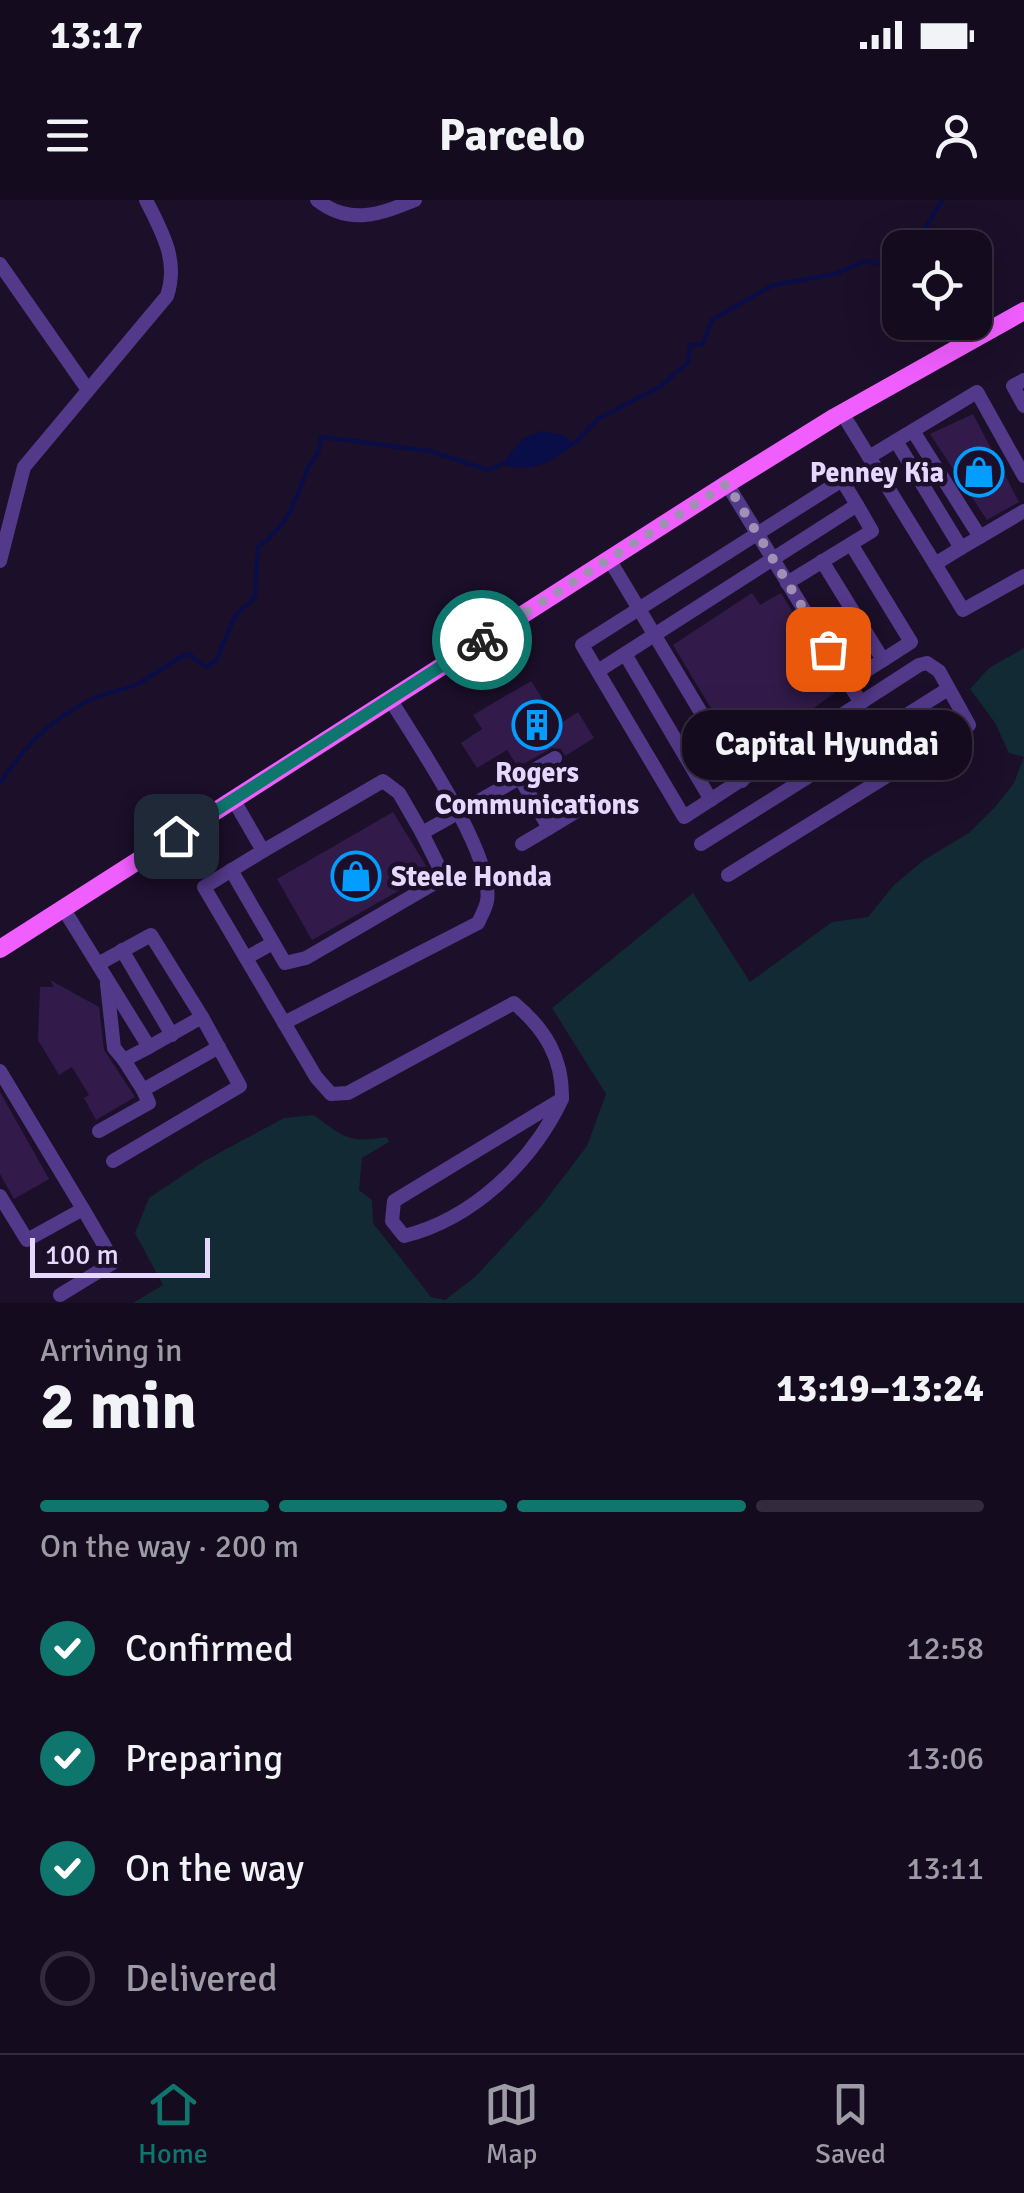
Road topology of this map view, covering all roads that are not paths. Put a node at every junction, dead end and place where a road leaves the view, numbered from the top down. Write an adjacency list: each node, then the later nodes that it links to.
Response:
1 (146, 200): 7 (street)
2 (318, 200): 3 (street)
3 (415, 200)
4 (0, 264): 7 (street)
5 (1024, 311): 9 (main road)
6 (1024, 380): 8 (street)
7 (88, 390): 23 (street)
8 (1024, 406)
9 (842, 413): 12 (street); 14 (main road)
10 (913, 430): 11 (street); 13 (street); 18 (street)
11 (896, 441): 12 (street); 20 (street)
12 (869, 456): 25 (street)
13 (1024, 476)
14 (727, 484): 17 (street); 21 (main road)
15 (857, 505): 17 (street); 19 (street); 22 (street)
16 (1024, 511): 18 (street)
17 (756, 533): 22 (street); 28 (street)
18 (980, 537): 20 (street)
19 (851, 544): 24 (street); 31 (street)
20 (961, 548): 25 (street)
21 (609, 559): 28 (street); 35 (main road)
22 (773, 560): 27 (street); 29 (street)
23 (0, 561)
24 (822, 562): 27 (street); 31 (street)
25 (935, 564): 26 (street)
26 (1024, 576)
27 (787, 583): 33 (street)
28 (639, 608): 29 (street); 32 (street)
29 (655, 635): 30 (street); 39 (street)
30 (624, 654): 32 (street); 42 (street)
31 (882, 660): 33 (street)
32 (598, 670): 42 (street)
33 (848, 682): 36 (street)
34 (948, 688): 36 (street); 47 (street); 50 (street)
35 (390, 699): 40 (main road); 43 (street)
36 (861, 703): 39 (street)
37 (554, 758): 38 (street)
38 (520, 778): 43 (street); 44 (street)
39 (742, 781): 42 (street)
40 (233, 800): 48 (street); 51 (main road)
41 (595, 800): 44 (street)
42 (711, 800)
43 (458, 813): 45 (street); 59 (street)
44 (549, 828): 46 (street)
45 (422, 834): 48 (street); 52 (street)
46 (522, 844)
47 (701, 844)
48 (263, 851): 49 (street)
49 (230, 870): 52 (street); 55 (street)
50 (728, 874)
51 (64, 908): 53 (main road); 56 (street)
52 (273, 943): 55 (street)
53 (0, 949)
54 (122, 950): 56 (street); 58 (street); 60 (street)
55 (246, 958): 59 (street)
56 (98, 964): 57 (street)
57 (106, 978): 61 (street); 63 (street)
58 (202, 1018): 60 (street); 62 (street)
59 (284, 1023): 66 (street)
60 (172, 1035): 61 (street)
61 (149, 1047): 63 (street)
62 (218, 1047): 65 (street); 68 (street)
63 (124, 1060): 65 (street)
64 (0, 1071): 70 (street)
65 (143, 1090): 67 (street)
66 (562, 1099): 66 (street)
67 (99, 1132)
68 (113, 1161)
69 (0, 1196): 70 (street)
70 (83, 1209): 71 (street)
71 (60, 1295)

